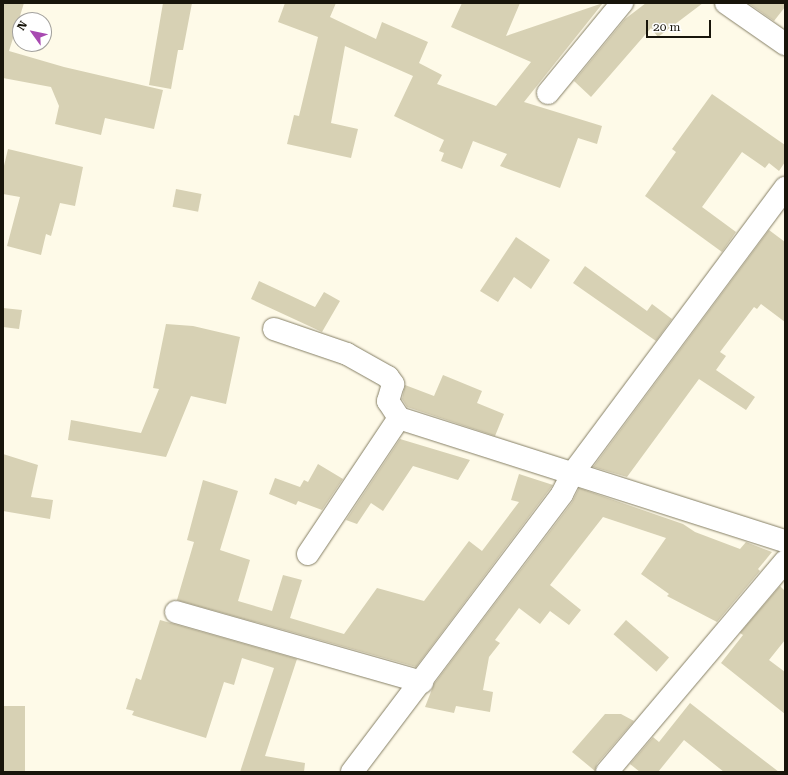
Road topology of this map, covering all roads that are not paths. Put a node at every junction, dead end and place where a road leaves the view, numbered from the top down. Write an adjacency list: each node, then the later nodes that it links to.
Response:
1 (622, 3): 4 (street)
2 (726, 3): 3 (street)
3 (785, 44)
4 (548, 93)
5 (785, 188): 8 (street)
6 (274, 329): 7 (street)
7 (399, 418): 8 (street); 10 (street)
8 (572, 474): 9 (street); 13 (street)
9 (785, 541)
10 (308, 554)
11 (785, 562): 15 (street)
12 (176, 612): 13 (street)
13 (422, 682): 14 (street)
14 (352, 772)
15 (607, 772)

